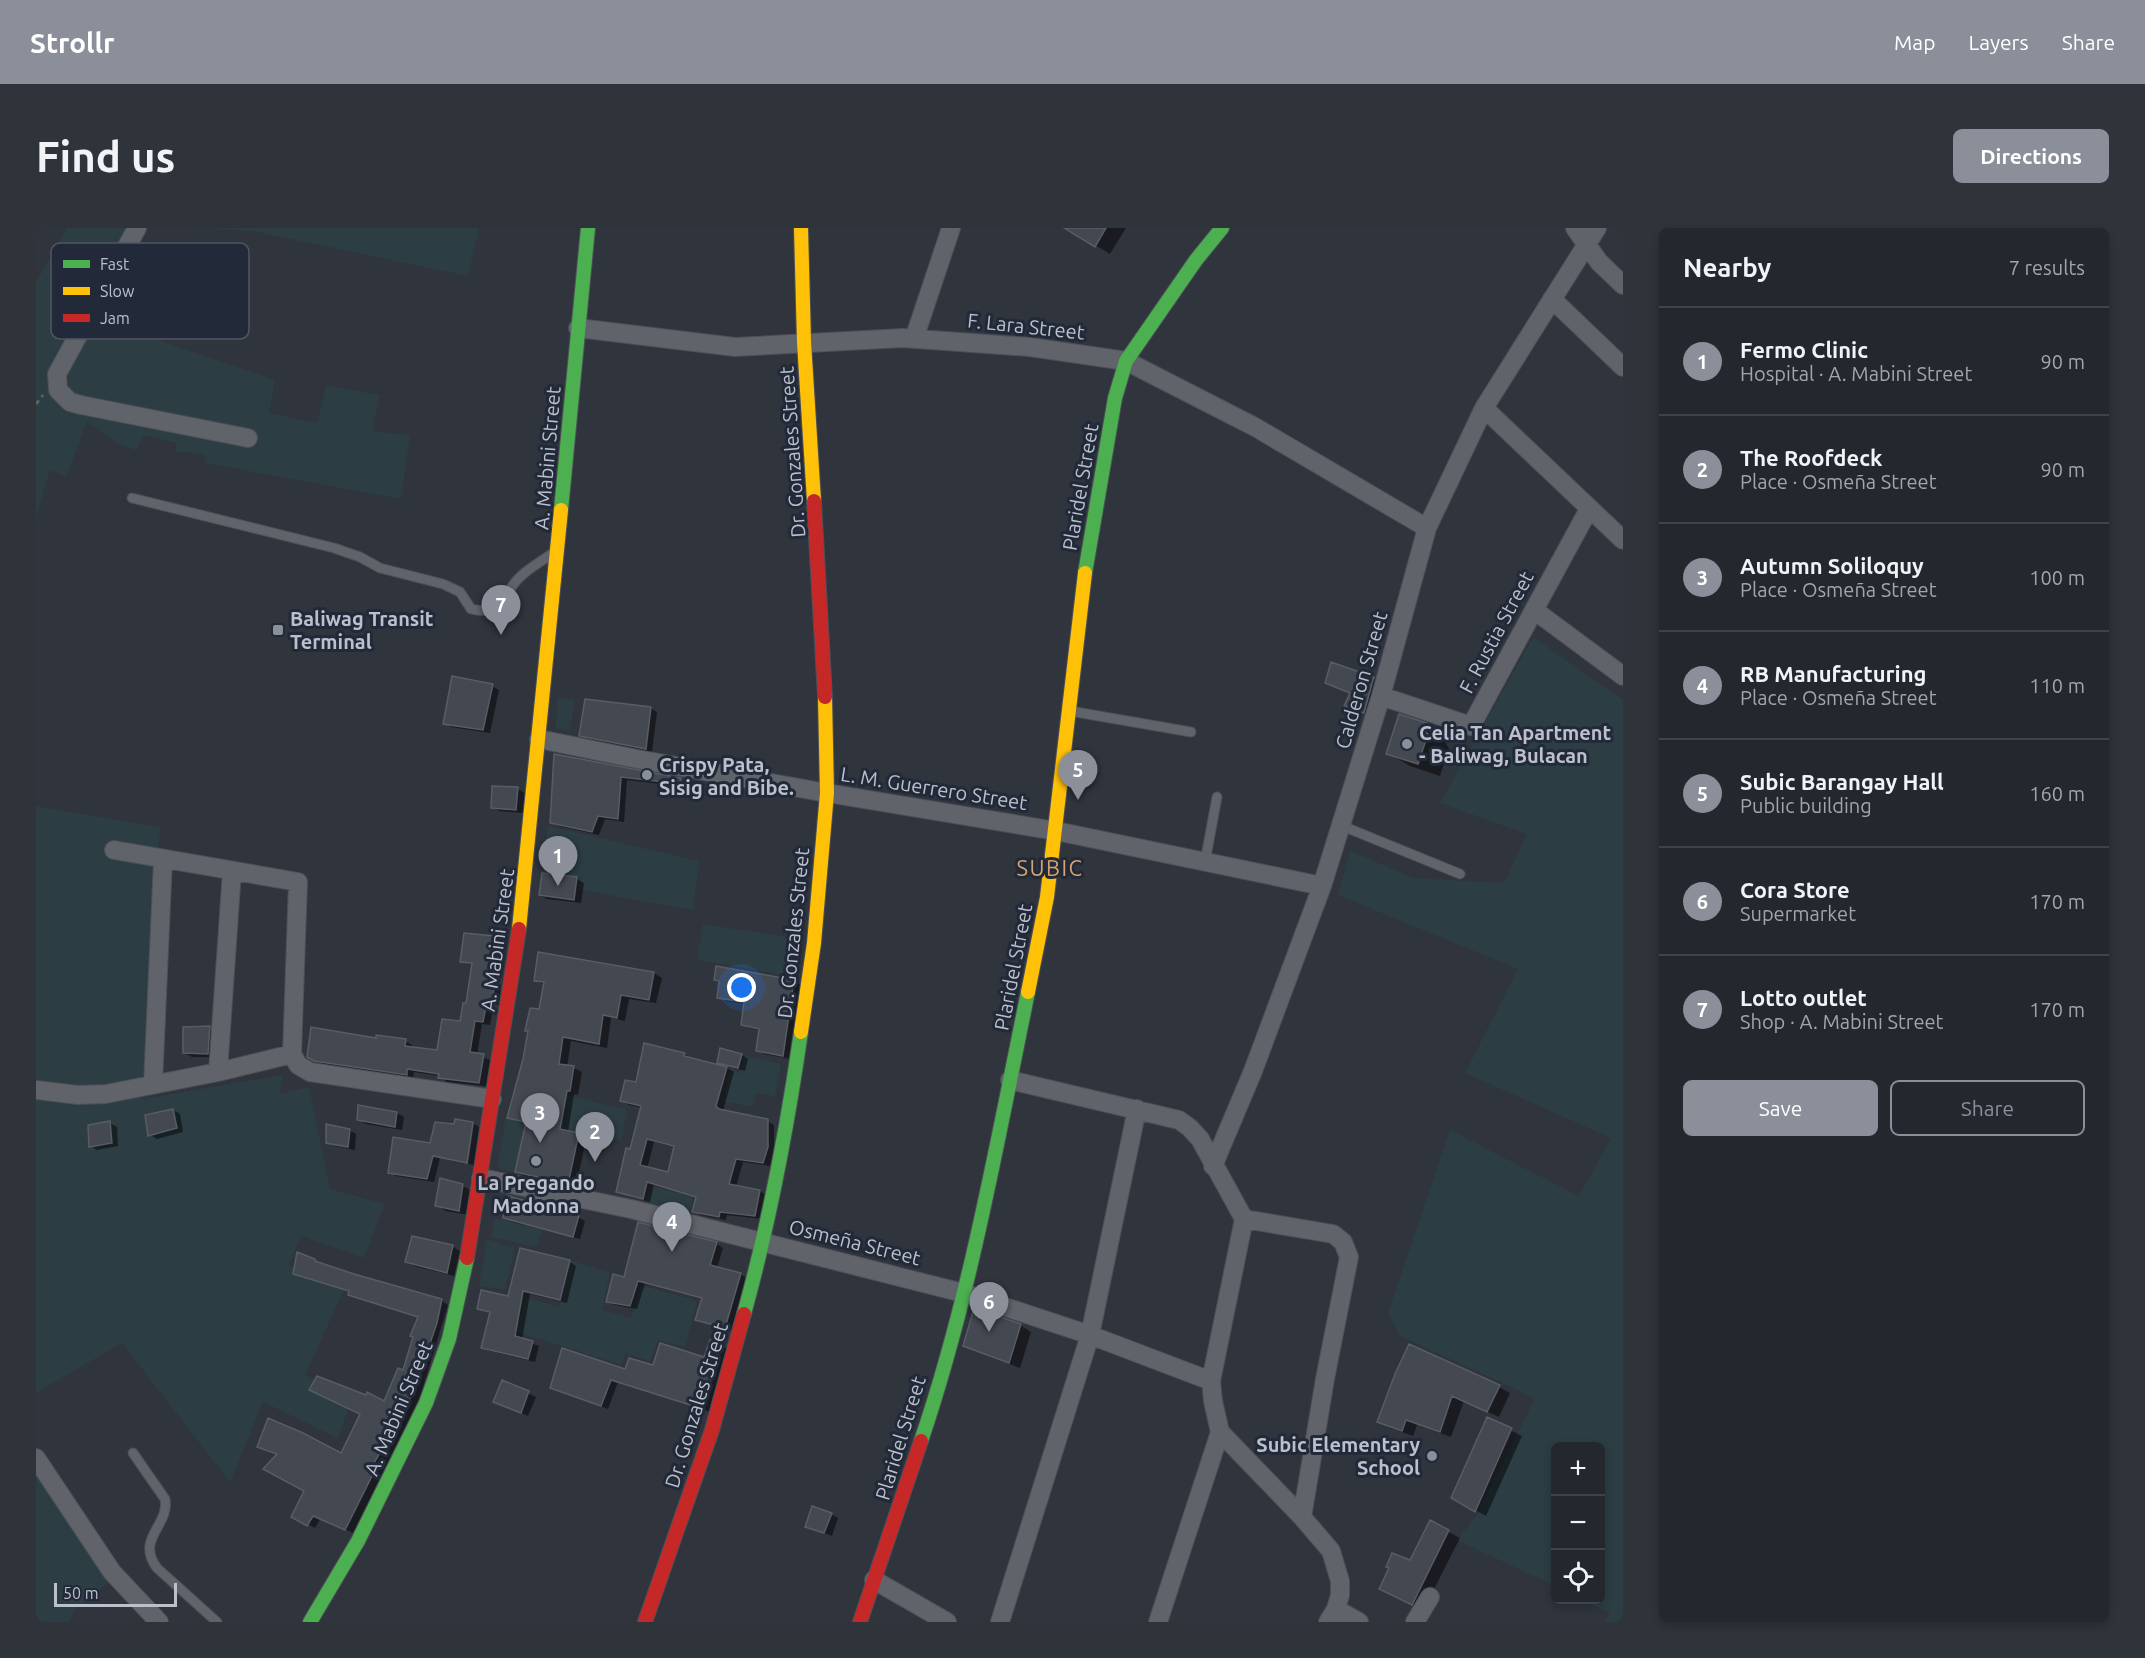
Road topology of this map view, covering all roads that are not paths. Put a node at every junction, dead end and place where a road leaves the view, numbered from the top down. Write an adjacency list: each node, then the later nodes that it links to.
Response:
1 (137, 228): 8 (street)
2 (588, 228): 12 (street, A. Mabini Street)
3 (801, 228): 15 (street, Dr. Gonzales Street)
4 (951, 228): 14 (street)
5 (1222, 228): 16 (street, Plaridel Street)
6 (1575, 228): 9 (street)
7 (1597, 228): 9 (street, Calderon Street)
8 (129, 243)
9 (1586, 243): 10 (street); 11 (street, Calderon Street)
10 (1623, 285)
11 (1552, 299): 17 (street); 18 (street, Calderon Street)
12 (578, 328): 15 (street, F. Lara Street); 24 (street, A. Mabini Street)
13 (76, 339): 19 (street)
14 (914, 339): 15 (street, F. Lara Street); 16 (street, F. Lara Street)
15 (804, 342): 31 (street, Dr. Gonzales Street)
16 (1126, 361): 22 (street, F. Lara Street); 28 (street, Plaridel Street)
17 (1623, 366)
18 (1484, 408): 21 (street); 22 (street, Calderon Street)
19 (248, 438)
20 (132, 498): 24 (lane)
21 (1589, 509): 23 (street); 25 (street, F. Rustia Street)
22 (1427, 528): 27 (street, Calderon Street)
23 (1623, 540)
24 (557, 550): 30 (street, A. Mabini Street)
25 (1534, 610): 26 (street); 27 (street, F. Rustia Street)
26 (1623, 676)
27 (1381, 696): 33 (street, Calderon Street)
28 (1069, 710): 29 (lane); 34 (street, Plaridel Street)
29 (1191, 732)
30 (539, 739): 31 (street, L. M. Guerrero Street); 46 (street, A. Mabini Street)
31 (826, 793): 34 (street, L. M. Guerrero Street); 51 (street, Dr. Gonzales Street)
32 (1218, 797): 37 (lane)
33 (1341, 825): 39 (lane); 40 (street, Calderon Street)
34 (1056, 831): 37 (street, L. M. Guerrero Street); 43 (street, Plaridel Street)
35 (114, 850): 36 (street)
36 (163, 860): 38 (street); 44 (street)
37 (1205, 862): 40 (street, L. M. Guerrero Street)
38 (232, 871): 41 (street); 42 (street)
39 (1460, 874)
40 (1322, 886): 48 (street, Calderon Street)
41 (292, 1054): 42 (street); 46 (street)
42 (218, 1072): 44 (street)
43 (1010, 1080): 47 (street); 52 (street, Plaridel Street)
44 (153, 1084): 45 (street)
45 (36, 1090)
46 (492, 1099): 49 (street, A. Mabini Street)
47 (1137, 1109): 48 (street); 53 (street)
48 (1213, 1166): 50 (street)
49 (481, 1178): 51 (street, Osmeña Street); 64 (street, A. Mabini Street)
50 (1244, 1219): 54 (street); 58 (street)
51 (764, 1242): 52 (street, Osmeña Street); 65 (street, Dr. Gonzales Street)
52 (963, 1293): 53 (street, Osmeña Street); 59 (street, Plaridel Street)
53 (1090, 1335): 54 (street, Osmeña Street); 68 (street)
54 (1210, 1381): 55 (street)
55 (1220, 1432): 58 (street); 69 (street)
56 (133, 1453): 63 (lane)
57 (36, 1458): 62 (street)
58 (1302, 1517): 61 (street)
59 (874, 1580): 66 (street, Plaridel Street); 67 (street)
60 (1430, 1597): 71 (street)
61 (1332, 1615): 70 (street)
62 (159, 1622)
63 (217, 1622)
64 (310, 1622)
65 (645, 1622)
66 (860, 1622)
67 (947, 1622)
68 (1000, 1622)
69 (1158, 1622)
70 (1359, 1622)
71 (1415, 1622)

